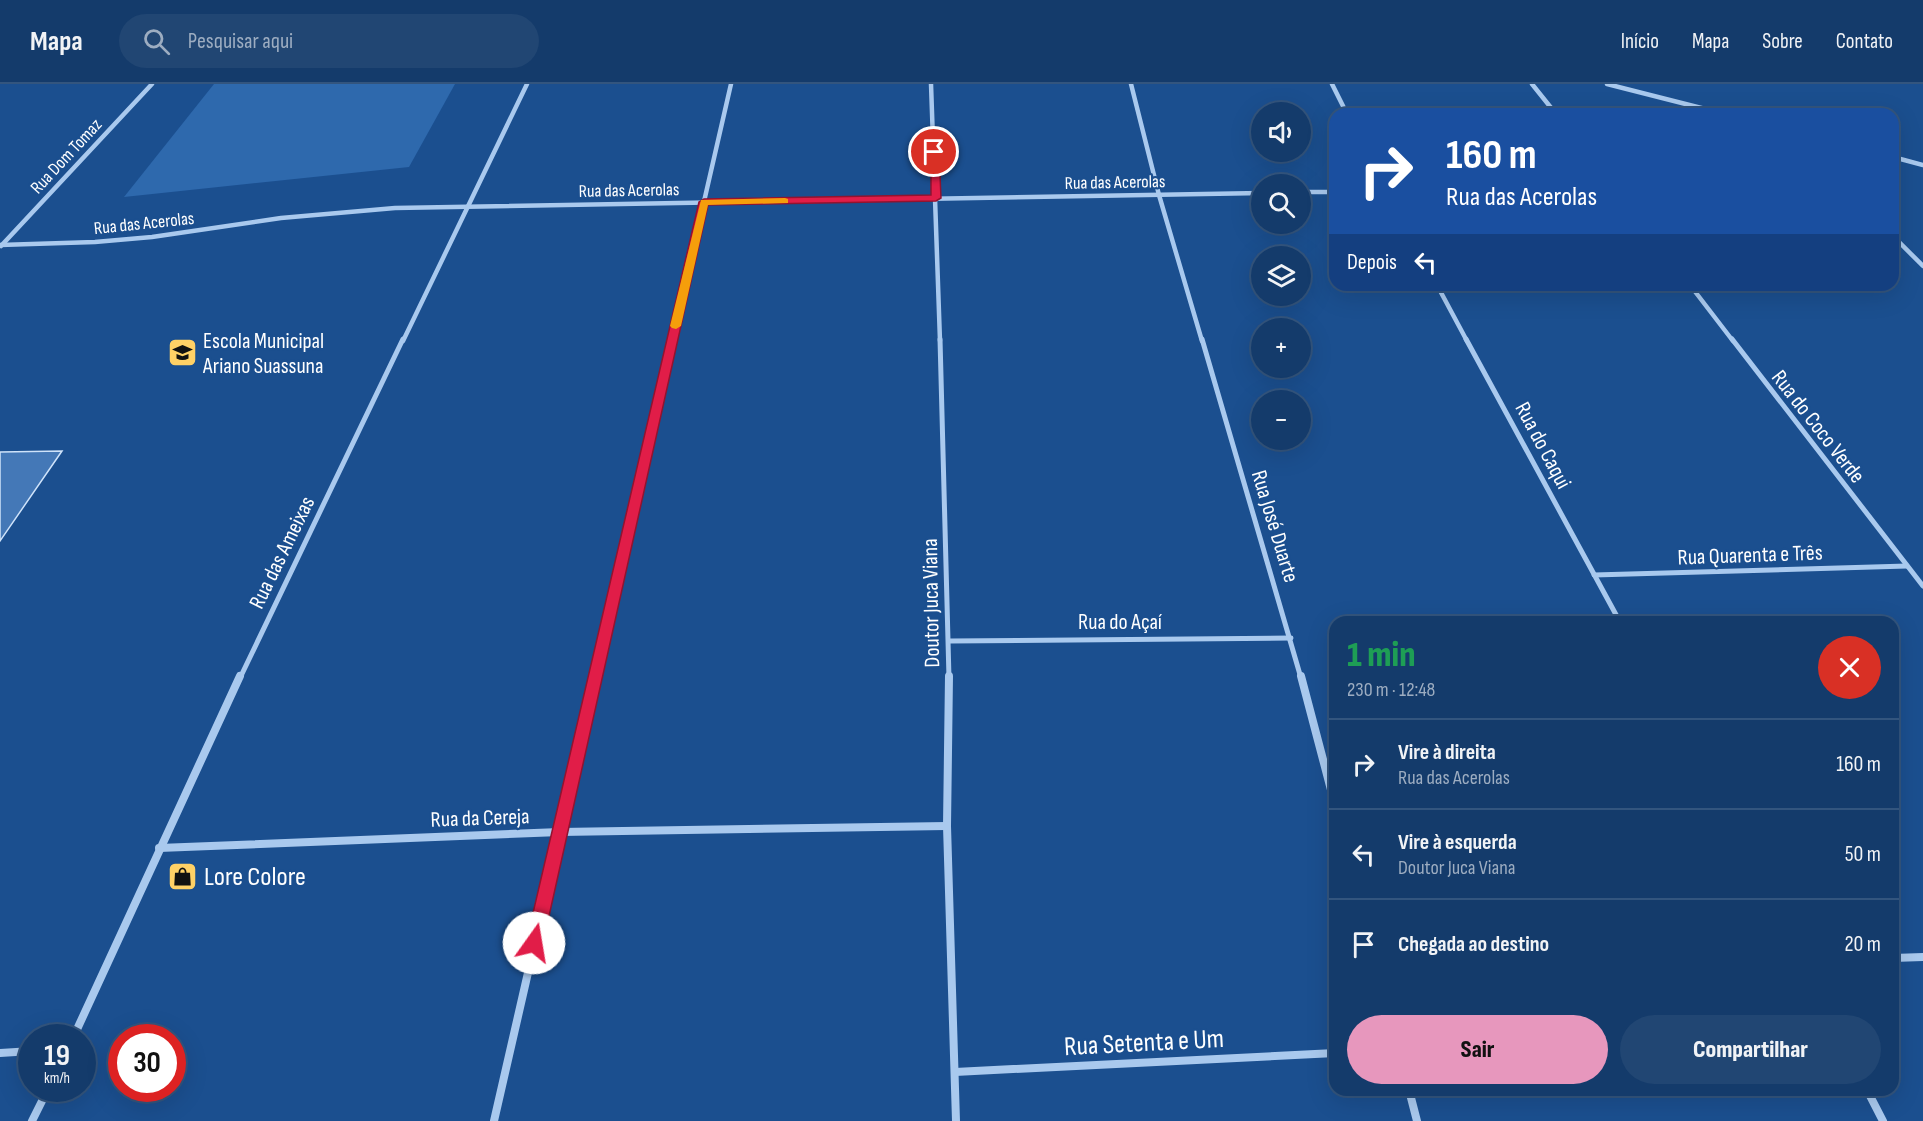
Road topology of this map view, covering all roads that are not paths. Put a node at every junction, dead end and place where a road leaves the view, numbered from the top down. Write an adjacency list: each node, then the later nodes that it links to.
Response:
1 (152, 84): 22 (street, Rua Dom Tomaz)
2 (527, 84): 20 (street, Rua das Ameixas)
3 (731, 84): 19 (street)
4 (931, 84): 18 (street, Doutor Juca Viana)
5 (1131, 84): 17 (street, Rua José Duarte)
6 (1332, 84): 9 (street)
7 (1532, 84): 10 (street)
8 (1607, 84): 11 (street)
9 (1344, 108)
10 (1551, 108)
11 (1701, 108)
12 (1899, 159): 13 (street)
13 (1923, 165)
14 (1311, 192): 15 (street)
15 (1329, 192)
16 (1251, 193): 17 (street, Rua das Acerolas)
17 (1159, 195): 18 (street, Rua das Acerolas); 30 (street, Rua José Duarte)
18 (936, 198): 19 (street, Rua das Acerolas); 31 (street, Doutor Juca Viana)
19 (704, 202): 20 (street, Rua das Acerolas); 34 (street)
20 (469, 207): 22 (street, Rua das Acerolas); 35 (street, Rua das Ameixas)
21 (1899, 242): 23 (street)
22 (1, 246)
23 (1923, 266)
24 (1440, 291): 27 (street, Rua do Caqui)
25 (1695, 291): 26 (street, Rua do Coco Verde)
26 (1906, 566): 27 (street, Rua Quarenta e Três); 28 (street, Rua do Coco Verde)
27 (1594, 575): 29 (street, Rua do Caqui)
28 (1923, 586)
29 (1617, 616)
30 (1291, 638): 31 (street, Rua do Açaí); 32 (street, Rua José Duarte)
31 (950, 641): 33 (street, Doutor Juca Viana)
32 (1329, 782)
33 (947, 826): 34 (street, Rua da Cereja); 42 (street, Doutor Juca Viana)
34 (560, 832): 35 (street, Rua da Cereja); 47 (street)
35 (159, 848): 38 (street, Rua das Ameixas)
36 (1923, 957): 37 (street)
37 (1899, 958)
38 (79, 1024)
39 (18, 1052): 40 (street)
40 (0, 1053)
41 (1329, 1053): 42 (street, Rua Setenta e Um)
42 (955, 1072): 48 (street, Doutor Juca Viana)
43 (1411, 1096): 49 (street)
44 (1870, 1096): 50 (street)
45 (42, 1102): 46 (street)
46 (32, 1121)
47 (494, 1121)
48 (956, 1121)
49 (1418, 1121)
50 (1883, 1121)

